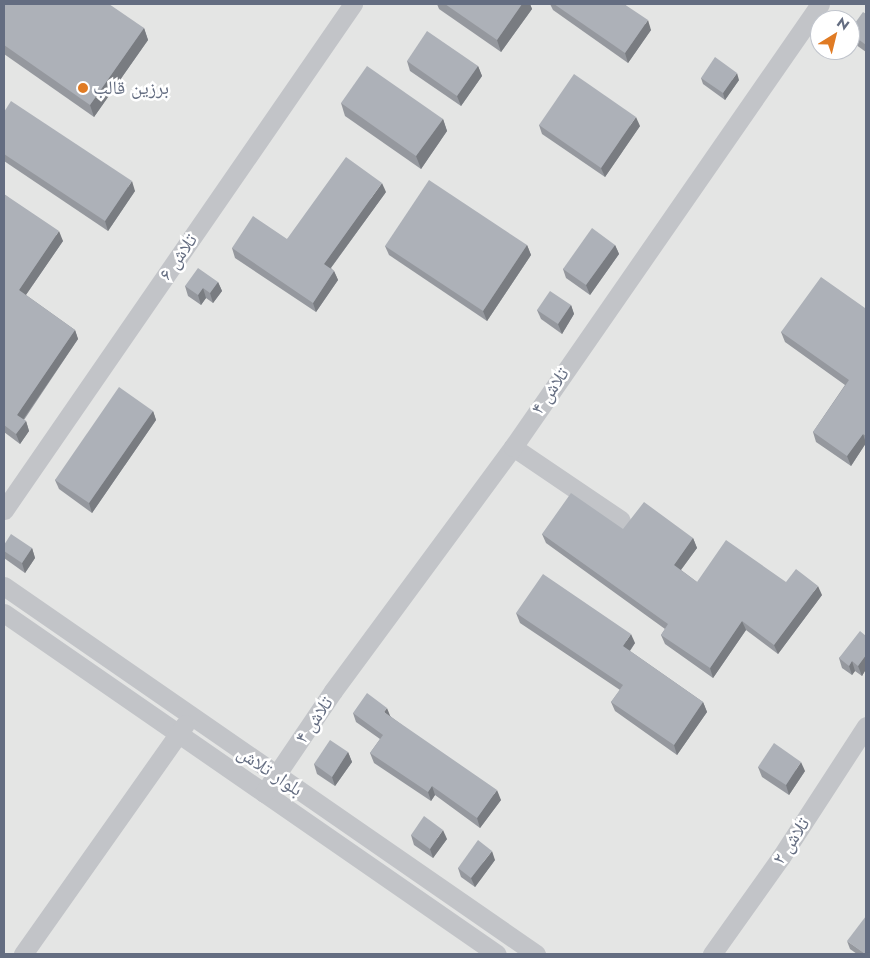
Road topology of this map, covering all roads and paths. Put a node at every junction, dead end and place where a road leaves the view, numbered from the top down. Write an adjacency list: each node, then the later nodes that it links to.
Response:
1 (353, 4): 4 (street, تلاش ۶)
2 (820, 4): 3 (street, تلاش ۴)
3 (513, 447): 5 (street); 11 (street, تلاش ۴)
4 (4, 510)
5 (620, 520)
6 (4, 586): 8 (street, بلوار تلاش)
7 (4, 612): 10 (street, بلوار تلاش)
8 (190, 717): 10 (street); 11 (street, بلوار تلاش)
9 (866, 726): 16 (street, تلاش ۲)
10 (179, 734): 12 (street, بلوار تلاش); 13 (street)
11 (277, 775): 12 (street, تلاش ۴); 15 (street, بلوار تلاش)
12 (264, 793): 14 (street, بلوار تلاش)
13 (23, 954)
14 (497, 954)
15 (536, 954)
16 (712, 954)

